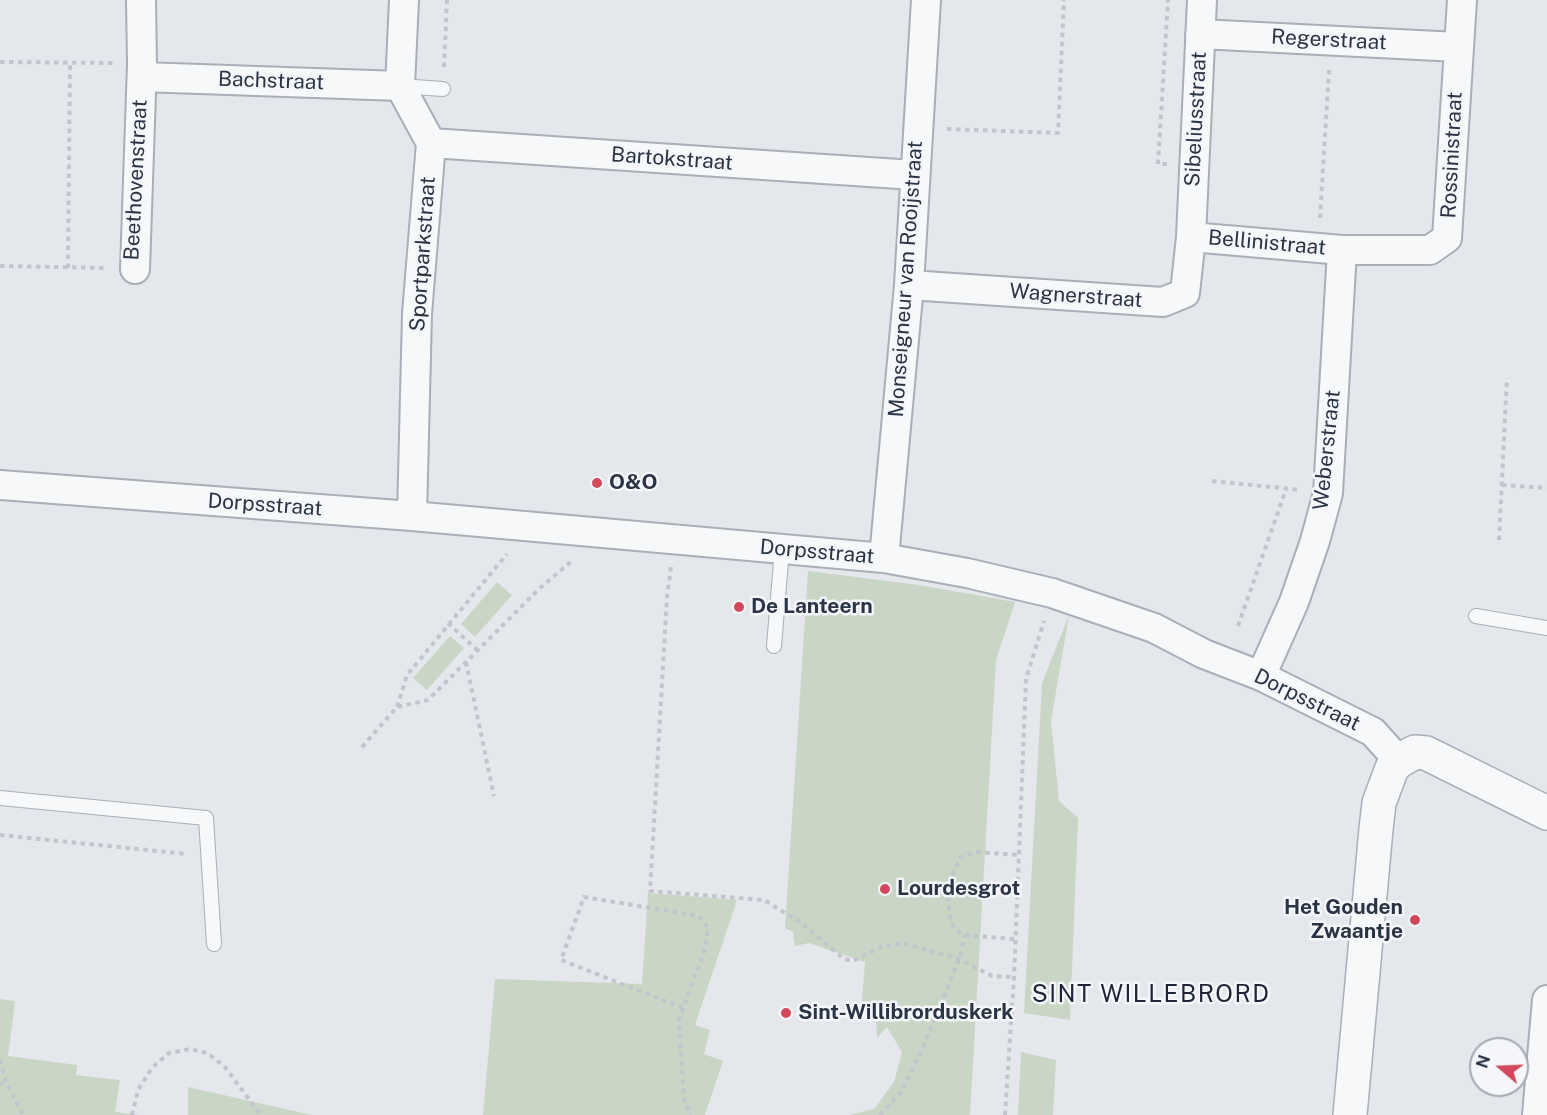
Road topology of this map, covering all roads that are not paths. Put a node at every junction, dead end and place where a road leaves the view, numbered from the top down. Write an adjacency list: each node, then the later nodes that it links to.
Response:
1 (141, 0): 8 (street, Beethovenstraat)
2 (404, 0): 9 (street)
3 (926, 0): 12 (street, Monseigneur van Rooijstraat)
4 (1202, 0): 6 (street, Sibeliusstraat)
5 (1462, 0): 7 (street, Rossinistraat)
6 (1200, 34): 7 (street, Regerstraat); 13 (street, Sibeliusstraat)
7 (1458, 47): 14 (street, Rossinistraat)
8 (142, 70): 9 (street, Bachstraat); 15 (street, Beethovenstraat)
9 (400, 86): 10 (lane); 11 (street)
10 (443, 89)
11 (431, 142): 12 (street, Bartokstraat); 18 (street, Sportparkstraat)
12 (914, 175): 16 (street, Monseigneur van Rooijstraat)
13 (1191, 237): 14 (street, Bellinistraat); 16 (street, Wagnerstraat)
14 (1342, 250): 24 (street, Weberstraat)
15 (135, 269)
16 (909, 285): 20 (street, Monseigneur van Rooijstraat)
17 (0, 484): 18 (street, Dorpsstraat)
18 (412, 516): 19 (street, Dorpsstraat)
19 (782, 549): 20 (street, Dorpsstraat); 23 (lane)
20 (884, 558): 24 (street, Dorpsstraat)
21 (1476, 616): 22 (lane)
22 (1547, 628)
23 (774, 646)
24 (1260, 676): 25 (street, Dorpsstraat)
25 (1399, 761): 27 (street); 30 (street)
26 (0, 798): 28 (lane)
27 (1547, 813)
28 (214, 944)
29 (1547, 1000): 31 (street)
30 (1350, 1115)
31 (1537, 1115)

